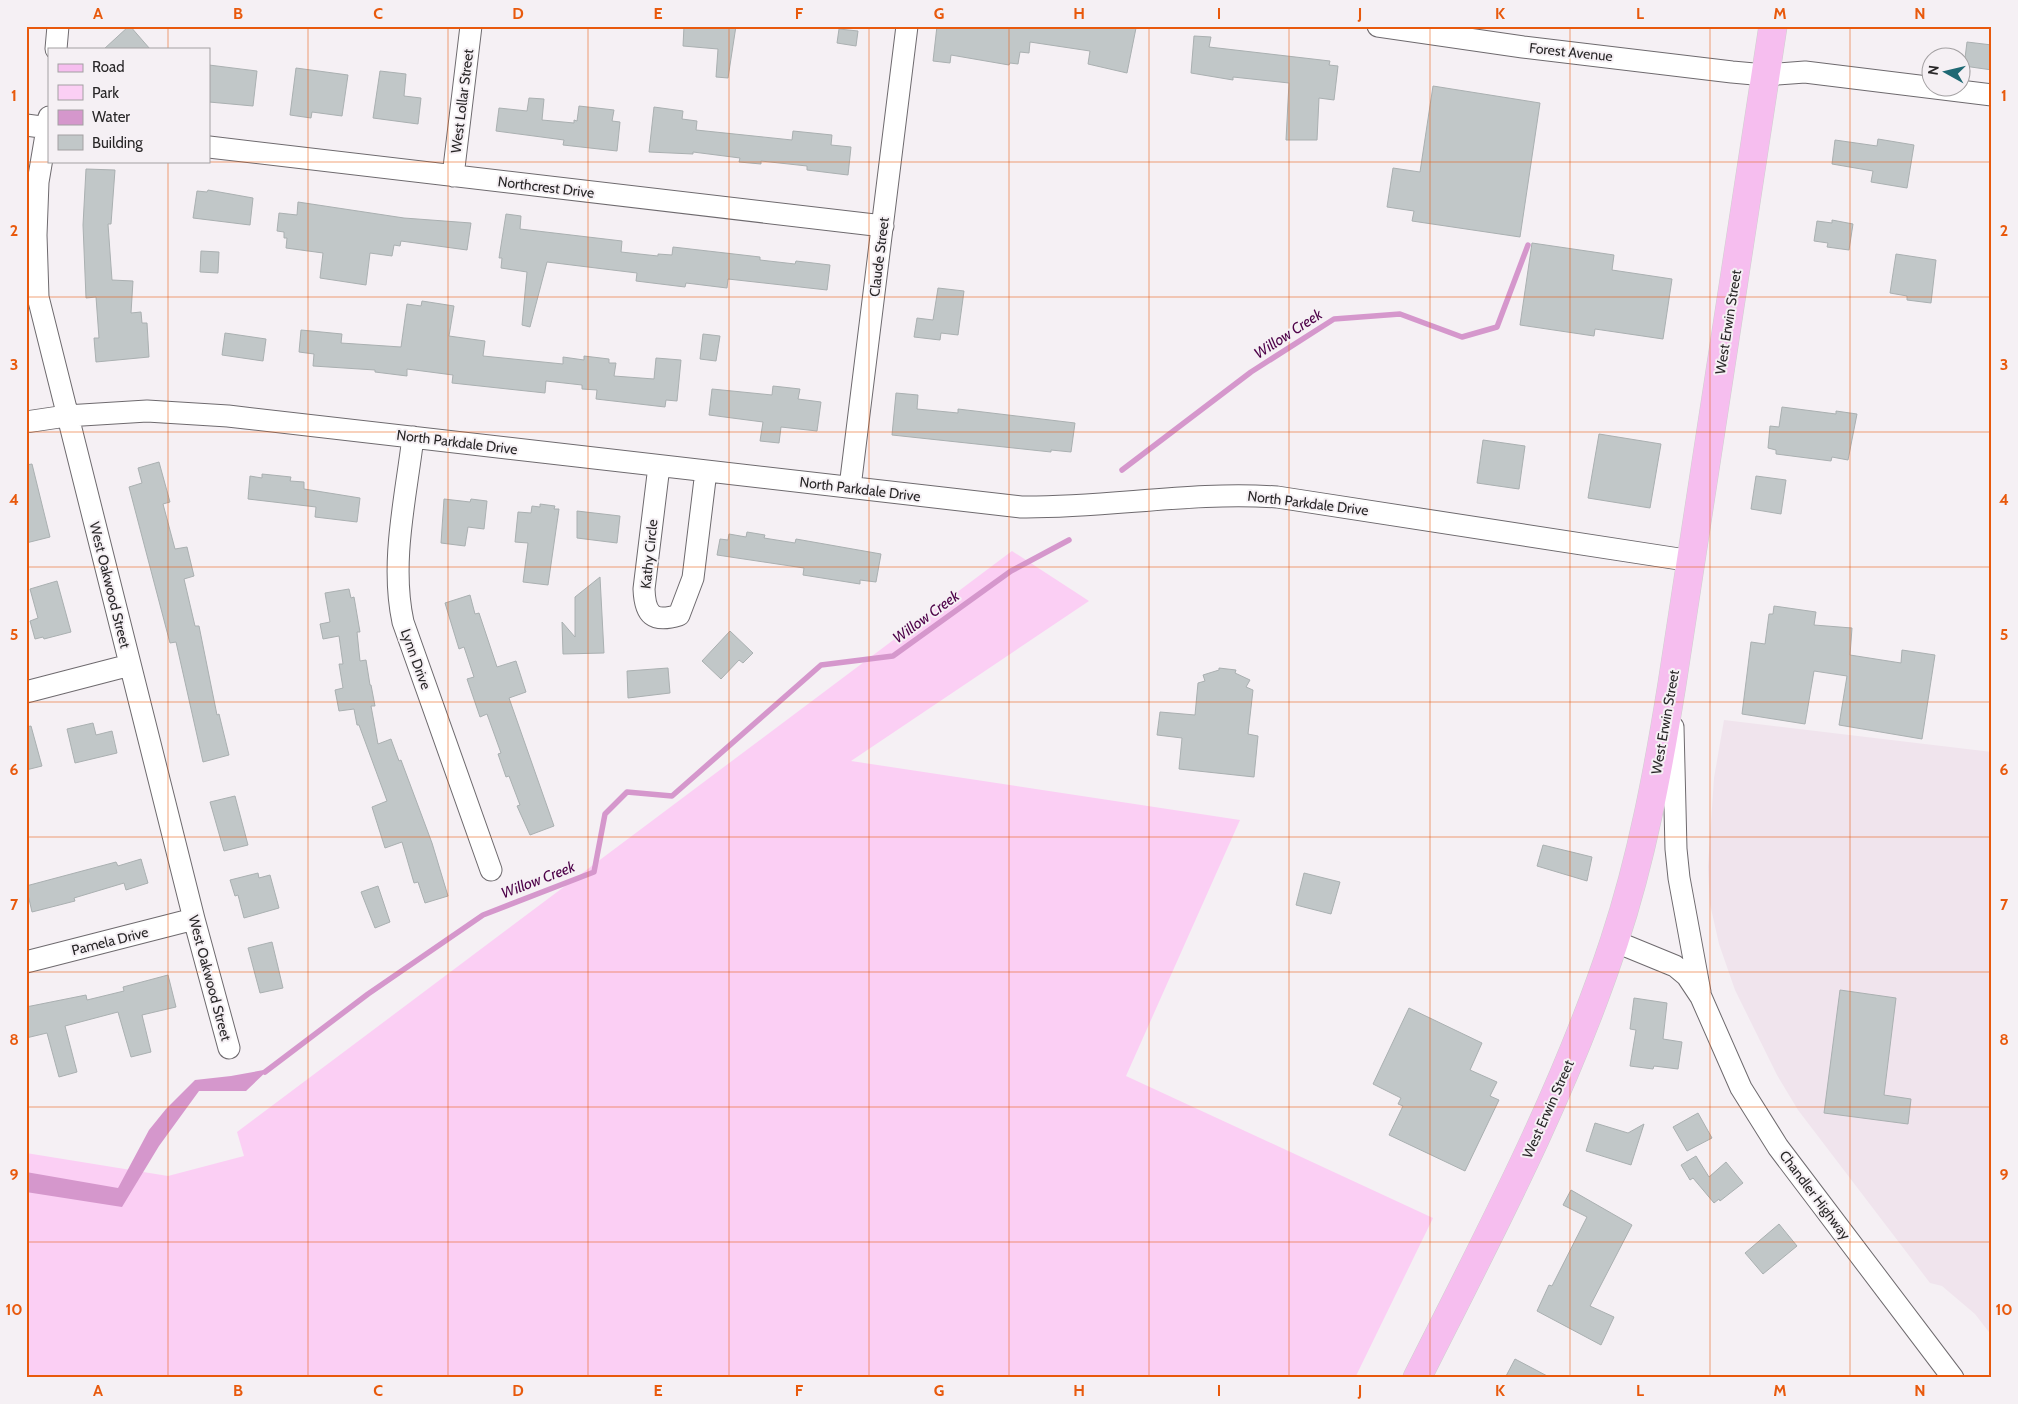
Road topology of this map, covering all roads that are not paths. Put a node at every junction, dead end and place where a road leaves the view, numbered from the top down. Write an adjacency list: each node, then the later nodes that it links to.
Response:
1 (58, 26): 6 (street)
2 (470, 26): 12 (street, West Lollar Street)
3 (907, 26): 13 (street, Claude Street)
4 (1378, 26): 7 (street, Forest Avenue)
5 (1773, 26): 7 (main road, West Erwin Street)
6 (56, 48)
7 (1765, 75): 8 (street, Forest Avenue); 20 (main road, West Erwin Street)
8 (1992, 95)
9 (48, 124): 10 (street); 14 (street, West Oakwood Street)
10 (26, 125)
11 (210, 147): 12 (street, Northcrest Drive)
12 (453, 176): 13 (street, Northcrest Drive)
13 (884, 226): 19 (street, Claude Street)
14 (66, 416): 15 (street, North Parkdale Drive); 16 (street, North Parkdale Drive); 21 (street, West Oakwood Street)
15 (26, 422)
16 (413, 437): 17 (street, North Parkdale Drive); 24 (street, Lynn Drive)
17 (659, 466): 18 (street, North Parkdale Drive); 18 (street, Kathy Circle)
18 (706, 471): 19 (street, North Parkdale Drive)
19 (850, 487): 20 (street, North Parkdale Drive)
20 (1692, 561): 22 (main road, West Erwin Street)
21 (130, 665): 23 (street); 25 (street, West Oakwood Street)
22 (1672, 684): 26 (main road, West Erwin Street); 28 (street, Chandler Highway)
23 (26, 692)
24 (491, 870)
25 (194, 919): 27 (street, Pamela Drive); 29 (street, West Oakwood Street)
26 (1614, 941): 28 (street, Chandler Highway); 30 (main road, West Erwin Street)
27 (26, 962)
28 (1701, 997): 31 (street, Chandler Highway)
29 (229, 1048)
30 (1417, 1378)
31 (1953, 1378)

